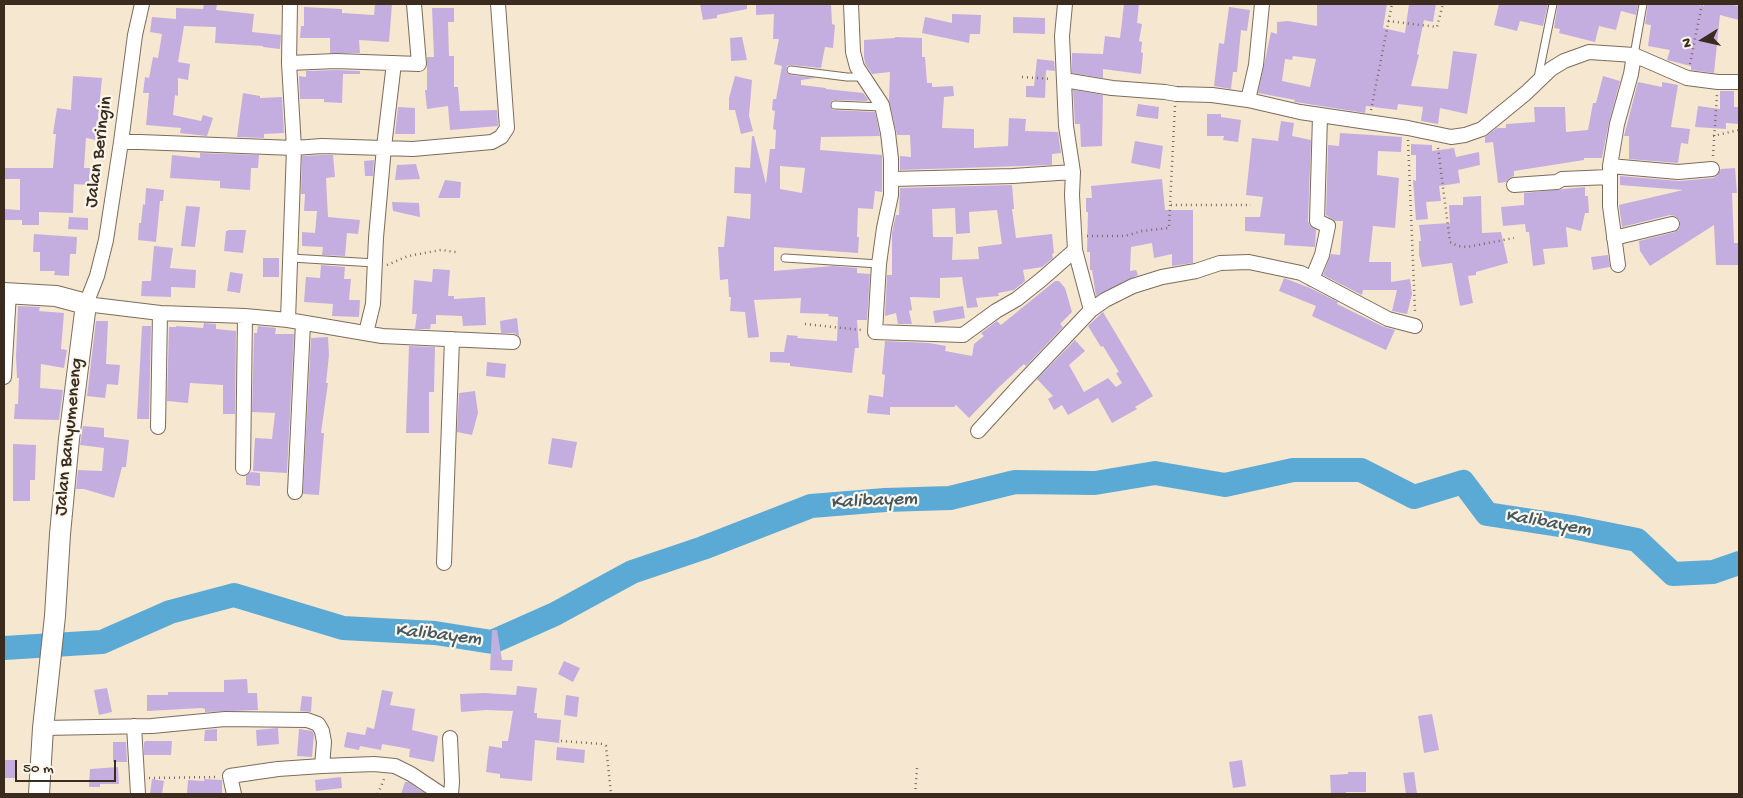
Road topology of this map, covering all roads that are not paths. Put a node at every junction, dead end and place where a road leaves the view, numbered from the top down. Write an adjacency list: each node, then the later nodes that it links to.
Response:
1 (142, 4): 22 (street, Jalan Beringin)
2 (290, 4): 11 (street)
3 (414, 4): 12 (street)
4 (498, 4): 24 (street)
5 (851, 4): 14 (street)
6 (1065, 4): 15 (street)
7 (1262, 4): 18 (street)
8 (1552, 4): 16 (lane)
9 (1643, 4): 10 (lane)
10 (1634, 55): 16 (street); 17 (street); 27 (street)
11 (289, 63): 12 (street); 23 (street)
12 (394, 63): 24 (street)
13 (791, 70): 14 (lane)
14 (863, 77): 20 (street)
15 (1064, 80): 18 (street); 26 (street)
16 (1537, 81): 21 (street)
17 (1739, 82)
18 (1248, 100): 21 (street)
19 (835, 105): 20 (lane)
20 (883, 107): 28 (street)
21 (1320, 116): 38 (street)
22 (121, 142): 23 (street); 40 (street, Jalan Beringin)
23 (294, 148): 24 (street); 33 (street)
24 (384, 148): 35 (street)
25 (1712, 169): 27 (street)
26 (1073, 172): 28 (street); 32 (street)
27 (1609, 172): 29 (street); 31 (street)
28 (892, 179): 36 (street)
29 (1514, 184)
30 (1672, 224): 31 (street)
31 (1614, 238): 37 (street)
32 (1074, 243): 36 (street); 41 (street)
33 (291, 258): 35 (lane); 44 (street)
34 (785, 258): 36 (lane)
35 (375, 264): 47 (street)
36 (879, 264)
37 (1618, 265)
38 (1312, 279): 41 (street); 46 (street)
39 (6, 293): 40 (street); 50 (street)
40 (86, 304): 42 (street); 57 (street, Jalan Banyumeneng)
41 (1091, 310): 52 (street)
42 (160, 313): 43 (street); 51 (street)
43 (245, 316): 44 (street); 53 (street)
44 (288, 320): 45 (street)
45 (303, 323): 47 (street); 54 (street)
46 (1415, 326)
47 (366, 333): 48 (street)
48 (452, 339): 49 (street); 55 (street)
49 (513, 342)
50 (4, 376)
51 (158, 427)
52 (978, 431)
53 (242, 468)
54 (295, 492)
55 (444, 563)
56 (134, 726): 57 (street); 59 (street); 61 (street)
57 (43, 728): 60 (street, Jalan Banyumeneng)
58 (450, 738): 64 (street)
59 (322, 766): 62 (street); 63 (street)
60 (39, 794)
61 (138, 794)
62 (234, 794)
63 (441, 794)
64 (451, 794)

